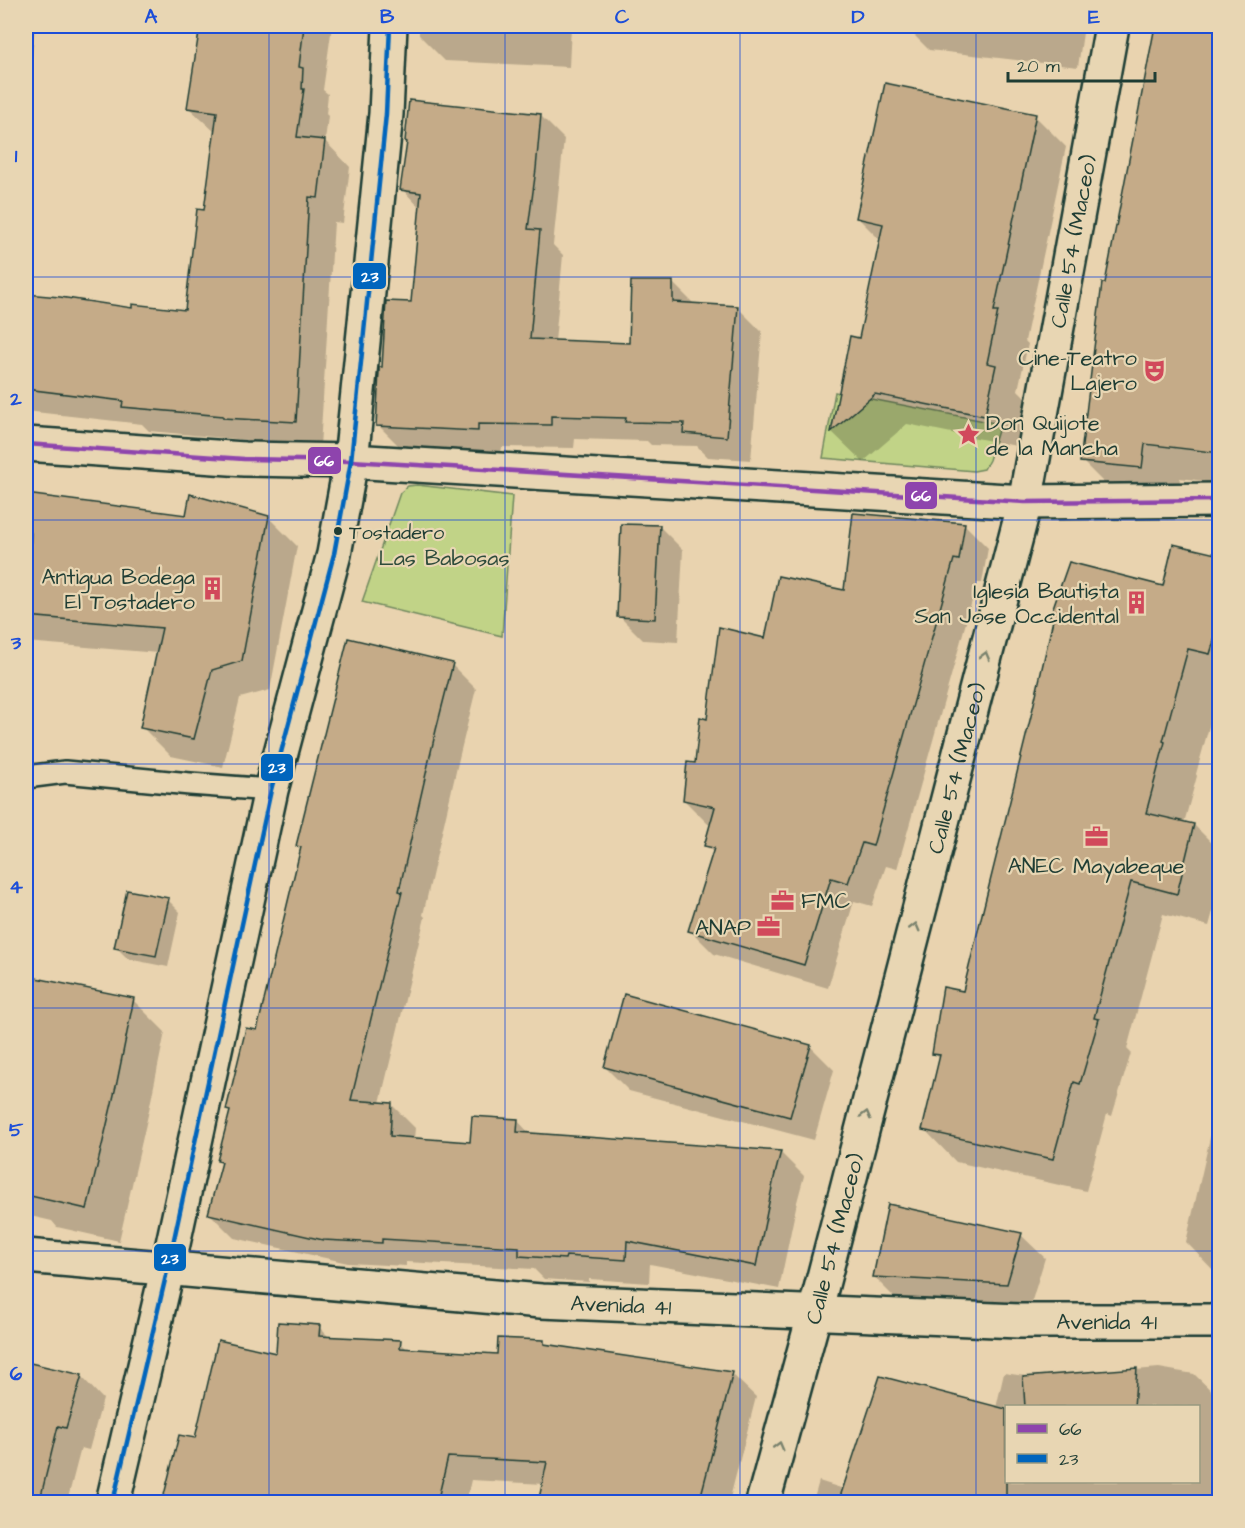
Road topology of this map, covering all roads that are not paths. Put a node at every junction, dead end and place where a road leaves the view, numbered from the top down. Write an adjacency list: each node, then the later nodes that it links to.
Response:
1 (390, 26): 4 (main road)
2 (1112, 26): 6 (main road, Calle 54 (Maceo))
3 (26, 444): 4 (main road)
4 (351, 460): 6 (main road); 8 (main road)
5 (1220, 500): 6 (main road)
6 (1025, 501): 11 (main road, Calle 54 (Maceo), one-way to 6)
7 (26, 777): 8 (lane)
8 (271, 789): 10 (main road)
9 (26, 1256): 10 (main road, Avenida 41)
10 (168, 1268): 11 (main road, Avenida 41); 13 (main road)
11 (815, 1312): 12 (main road, Avenida 41); 14 (main road, Calle 54 (Maceo), one-way to 11)
12 (1220, 1321)
13 (113, 1503)
14 (763, 1503)

